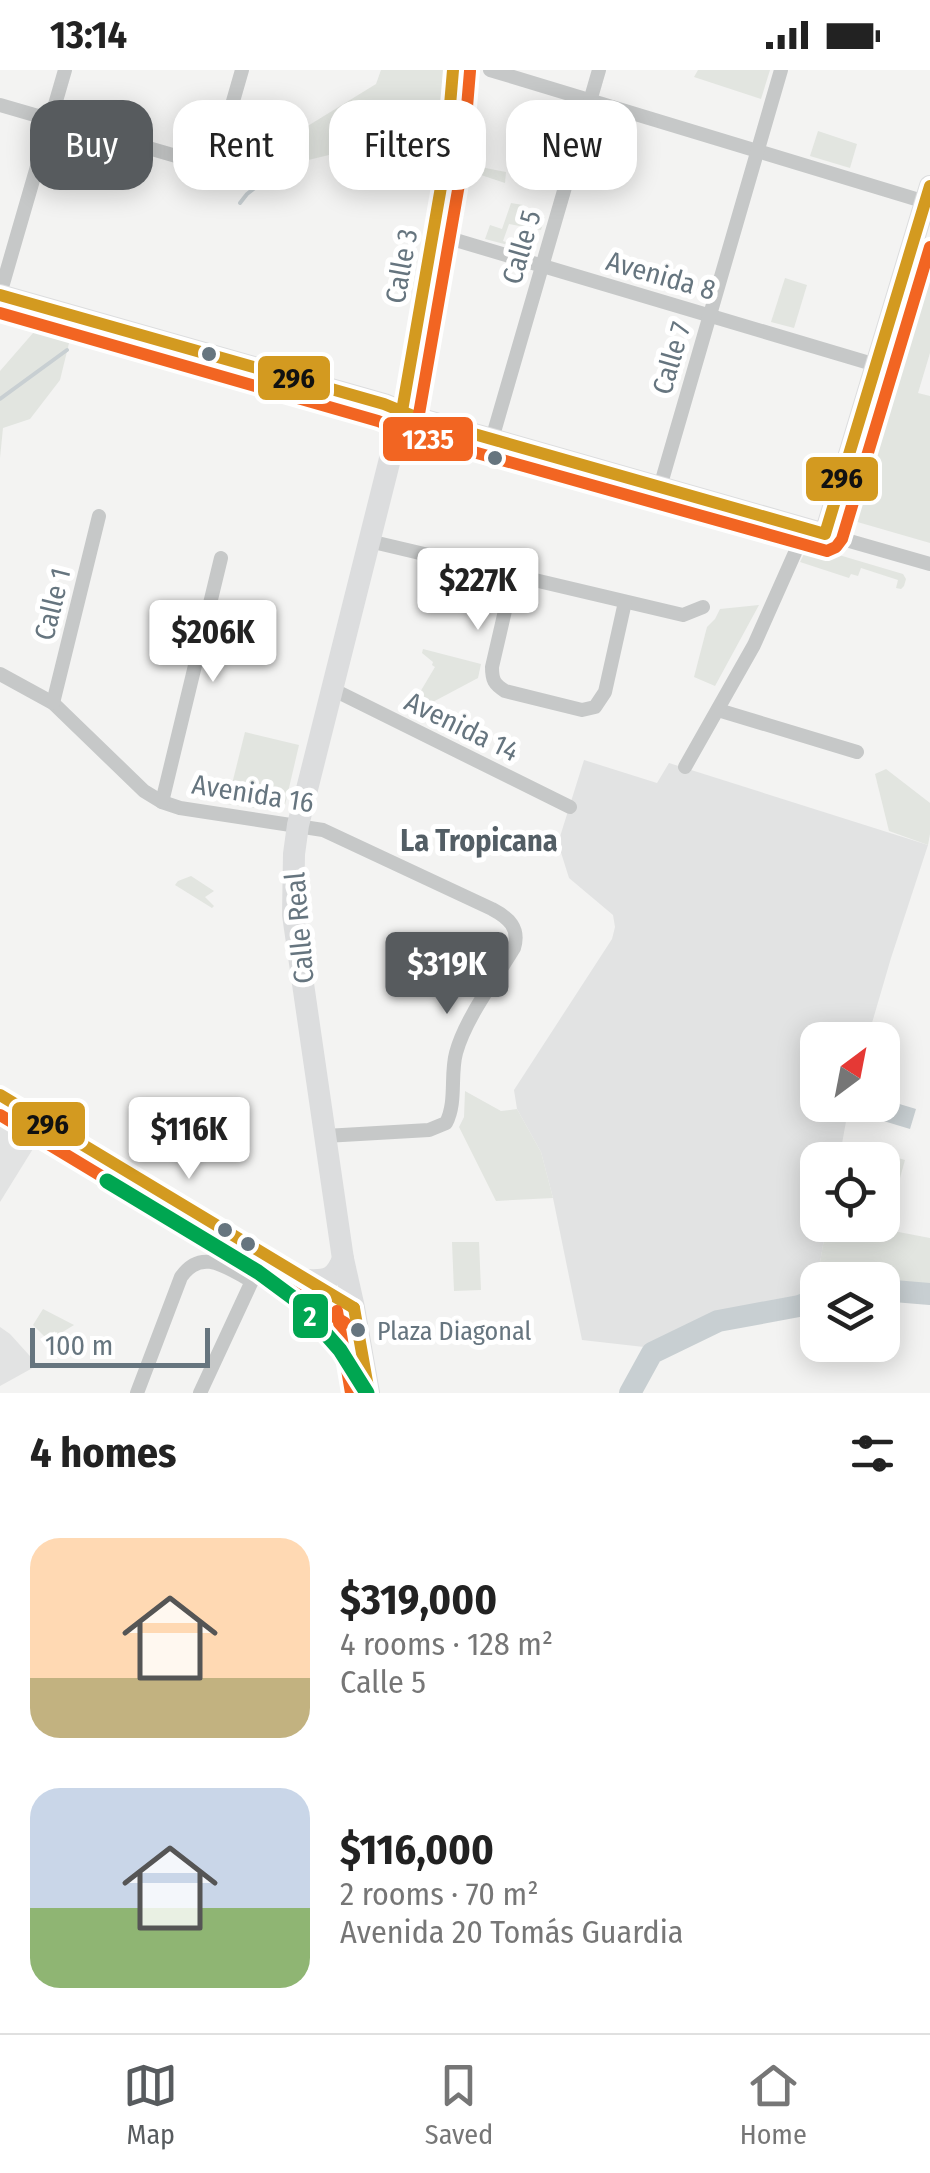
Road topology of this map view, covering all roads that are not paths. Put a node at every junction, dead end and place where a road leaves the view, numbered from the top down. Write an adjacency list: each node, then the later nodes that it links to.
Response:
1 (65, 70): 7 (street)
2 (242, 70): 13 (street)
3 (453, 70): 18 (street, Calle 3)
4 (490, 70): 8 (street)
5 (599, 70): 9 (street, Calle 5)
6 (781, 70): 14 (street, Calle 7)
7 (56, 100)
8 (587, 100)
9 (590, 100)
10 (0, 105): 11 (street)
11 (30, 114)
12 (637, 115): 14 (street)
13 (153, 150)
14 (758, 150): 17 (street); 21 (street, Calle 7)
15 (30, 190): 20 (street)
16 (564, 190): 19 (street, Calle 5)
17 (928, 197): 22 (main road)
18 (432, 233): 19 (street, Avenida 8); 23 (street, Calle 3)
19 (542, 266): 21 (street, Avenida 8); 24 (street, Calle 5)
20 (0, 294): 23 (main road)
21 (709, 315): 22 (street, Avenida 8); 25 (street, Calle 7)
22 (876, 365): 27 (main road)
23 (402, 412): 24 (main road); 28 (main road, Calle Real)
24 (492, 438): 25 (main road)
25 (660, 486): 27 (main road)
26 (99, 516): 36 (street, Calle 1)
27 (816, 531): 30 (street); 37 (street)
28 (369, 540): 31 (street); 35 (main road, Calle Real)
29 (221, 558): 40 (street)
30 (930, 564)
31 (514, 576): 32 (street); 32 (street)
32 (625, 602): 33 (street)
33 (704, 607)
34 (0, 674): 36 (street, Avenida 16)
35 (332, 690): 41 (street, Avenida 14); 42 (main road, Calle Real)
36 (53, 703): 40 (street, Avenida 16)
37 (718, 710): 38 (street); 39 (street)
38 (857, 752)
39 (685, 767)
40 (162, 802): 42 (street, Avenida 16)
41 (570, 806)
42 (298, 825): 44 (main road, Calle Real); 44 (street, Avenida 16)
43 (0, 1094): 45 (street)
44 (325, 1136): 46 (main road, Calle Real)
45 (268, 1256): 47 (street); 48 (street)
46 (343, 1259): 47 (main road); 49 (main road, Calle Real)
47 (308, 1280): 49 (street)
48 (252, 1281): 50 (street); 51 (street)
49 (354, 1308): 52 (main road, Calle Real)
50 (136, 1393)
51 (200, 1393)
52 (369, 1393)

